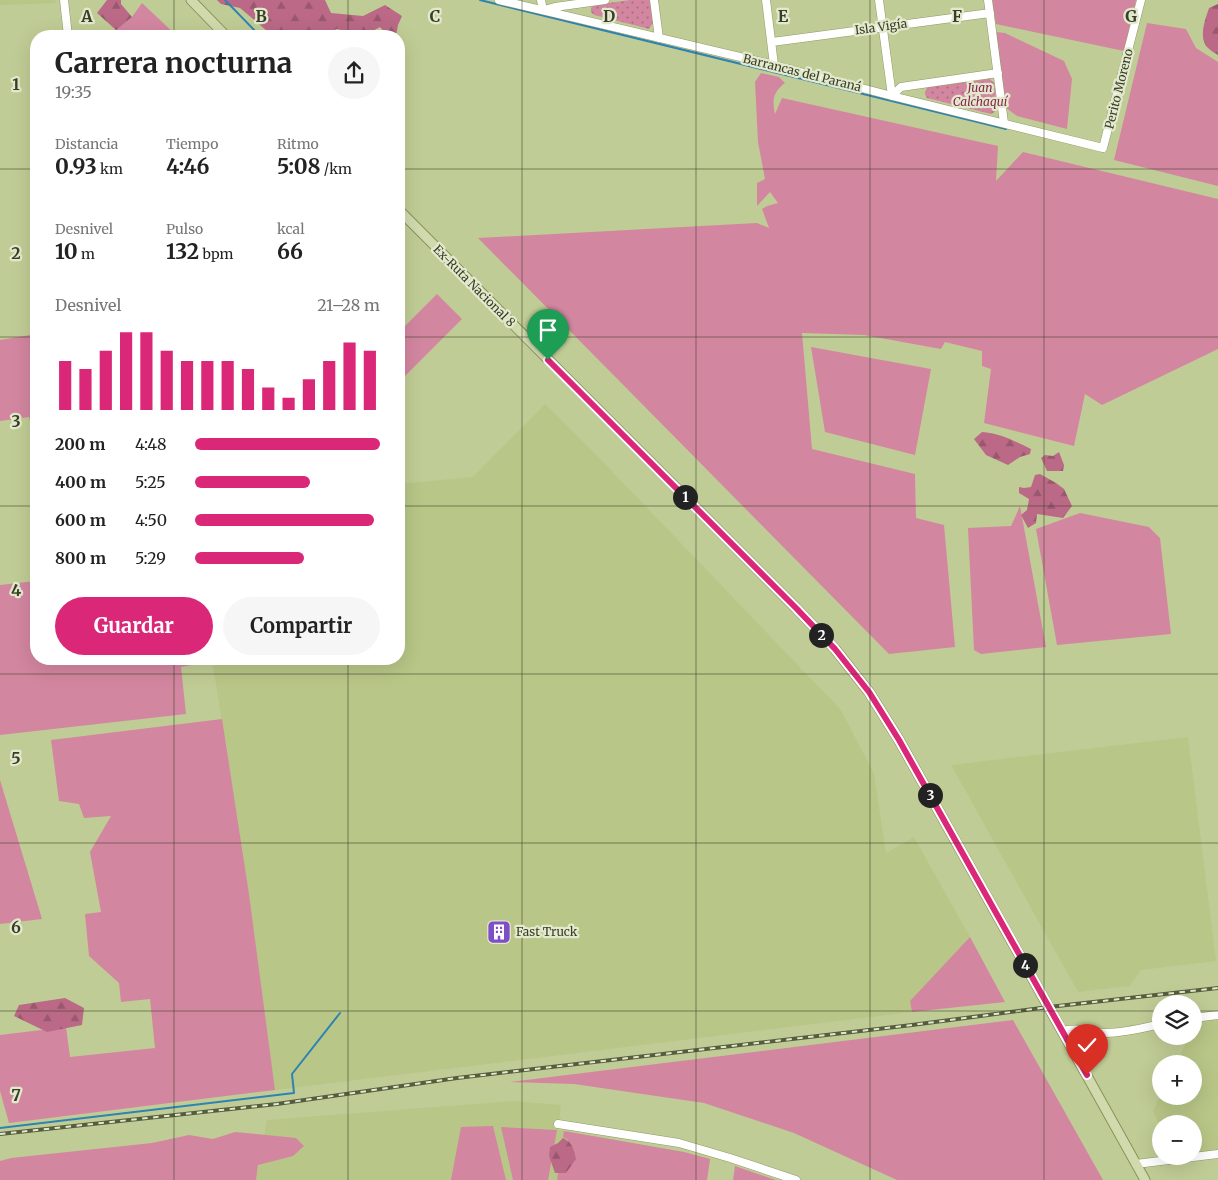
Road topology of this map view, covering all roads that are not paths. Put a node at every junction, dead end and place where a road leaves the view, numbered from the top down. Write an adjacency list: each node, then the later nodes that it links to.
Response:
1 (64, 0): 14 (street)
2 (191, 0): 15 (main road)
3 (499, 0): 11 (street, Barrancas del Paraná)
4 (541, 0): 11 (street)
5 (605, 0): 11 (street)
6 (654, 0): 16 (street)
7 (766, 0): 17 (street)
8 (879, 0): 13 (street)
9 (988, 0): 12 (street)
10 (1141, 0): 22 (street, Perito Moreno)
11 (542, 10): 16 (street, Barrancas del Paraná)
12 (990, 13): 13 (street, Isla Vigía); 19 (street)
13 (882, 26): 17 (street, Isla Vigía); 20 (street)
14 (67, 30)
15 (220, 30)
16 (660, 38): 18 (street, Barrancas del Paraná)
17 (772, 42): 18 (street)
18 (774, 65): 20 (street, Barrancas del Paraná)
19 (998, 73): 20 (street); 21 (street)
20 (892, 96): 21 (street, Barrancas del Paraná)
21 (1004, 123): 22 (street, Barrancas del Paraná)
22 (1103, 148)
23 (405, 216): 27 (main road, Ex-Ruta Nacional 8)
24 (1218, 1015): 25 (street)
25 (1202, 1017)
26 (1152, 1026): 27 (street)
27 (1062, 1030): 30 (main road, Ex-Ruta Nacional 8)
28 (558, 1124): 31 (street)
29 (1218, 1154): 30 (street)
30 (1136, 1164): 32 (main road, Ex-Ruta Nacional 8)
31 (796, 1180)
32 (1145, 1180)

